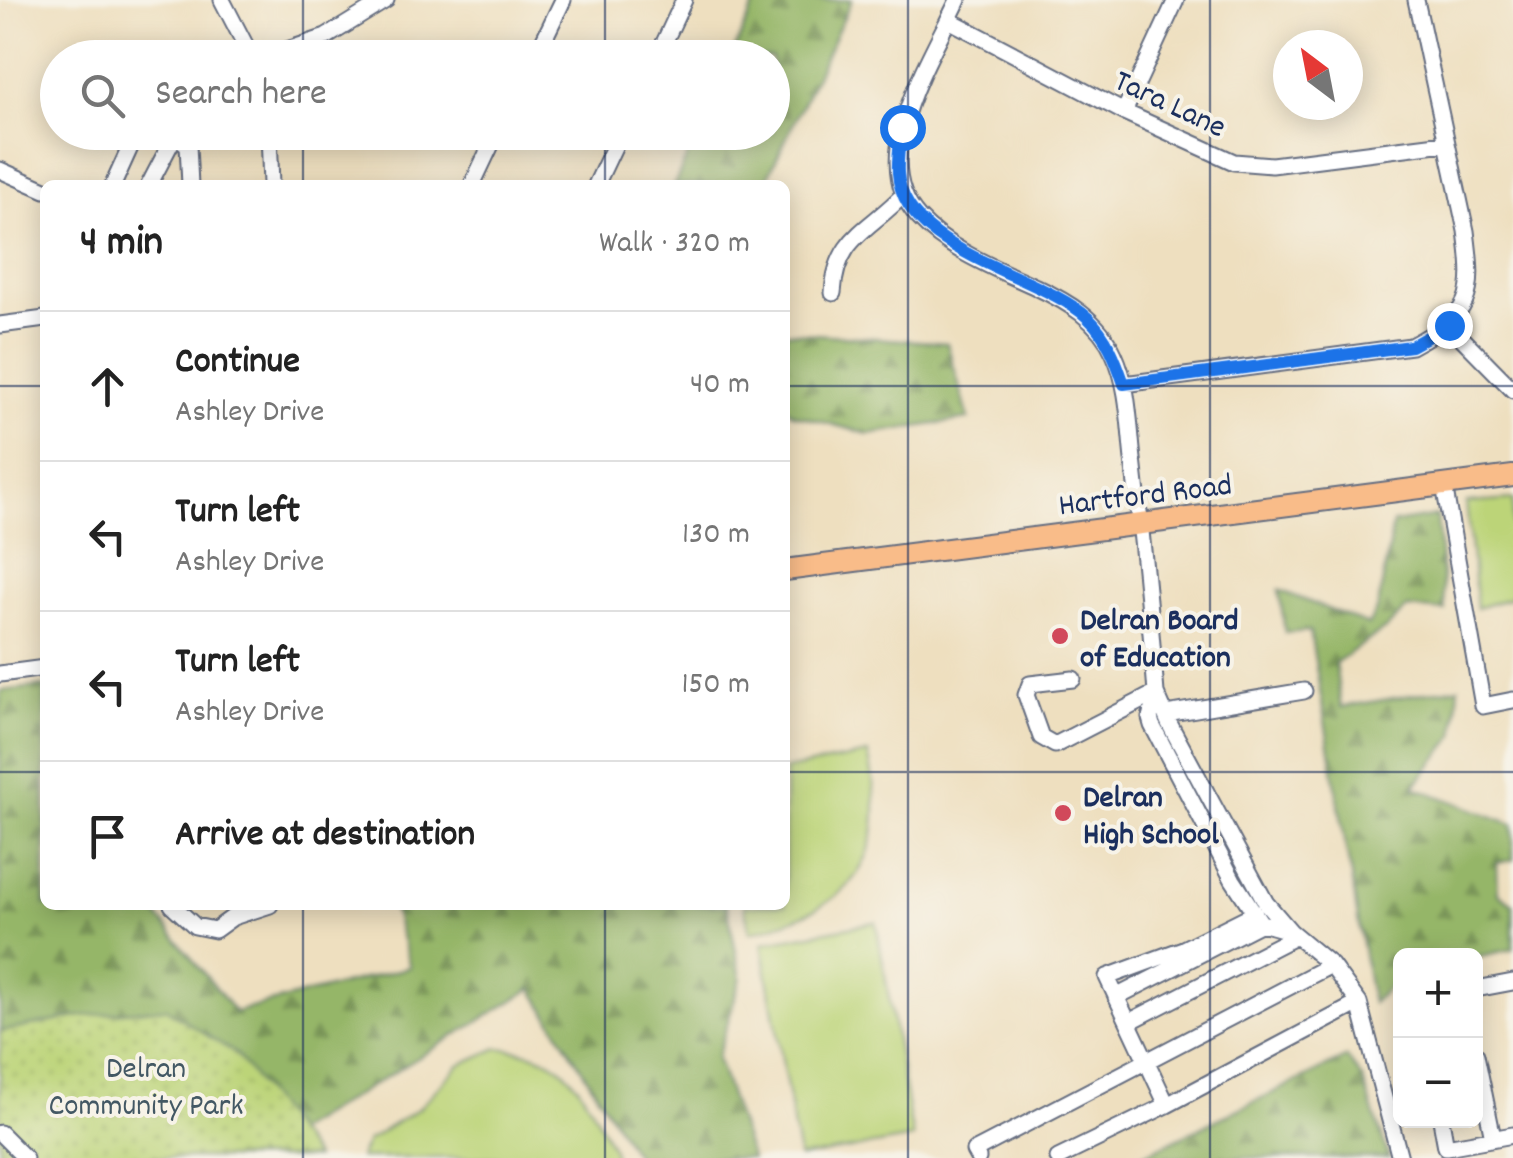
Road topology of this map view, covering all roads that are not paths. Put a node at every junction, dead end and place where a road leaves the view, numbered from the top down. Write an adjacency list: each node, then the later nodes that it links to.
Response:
1 (222, 0): 9 (street)
2 (386, 0): 10 (street)
3 (563, 0): 11 (street)
4 (684, 0): 12 (street)
5 (958, 0): 8 (street)
6 (1176, 0): 13 (street)
7 (1416, 0): 14 (street)
8 (949, 20): 13 (street, Tara Lane); 29 (street)
9 (243, 40)
10 (317, 40)
11 (544, 40)
12 (665, 40)
13 (1124, 112): 14 (street, Tara Lane)
14 (1445, 143): 33 (street)
15 (129, 150): 22 (street)
16 (168, 150): 23 (street)
17 (188, 150): 24 (street)
18 (270, 150): 25 (street)
19 (489, 150): 26 (street)
20 (613, 150): 27 (street)
21 (0, 170): 28 (street)
22 (115, 180)
23 (151, 180)
24 (190, 180)
25 (271, 180)
26 (474, 180)
27 (598, 180)
28 (40, 188)
29 (904, 194): 30 (street); 34 (street)
30 (834, 293)
31 (40, 320): 32 (street)
32 (0, 325)
33 (1449, 325): 34 (street); 35 (street)
34 (1124, 384): 38 (street)
35 (1513, 390)
36 (1513, 476): 37 (main road, Hartford Road)
37 (1444, 485): 38 (main road, Hartford Road); 45 (street)
38 (1140, 524): 39 (main road, Hartford Road); 44 (street)
39 (790, 569)
40 (40, 669): 41 (street)
41 (0, 674)
42 (1073, 679): 44 (street)
43 (1304, 690): 46 (street)
44 (1156, 693): 46 (street); 49 (street)
45 (1513, 700)
46 (1166, 714): 50 (street)
47 (177, 910): 48 (street)
48 (253, 910)
49 (1258, 918): 50 (street); 55 (street)
50 (1292, 933): 51 (street); 55 (street)
51 (1331, 965): 54 (street); 56 (street)
52 (1513, 982): 53 (street)
53 (1483, 988)
54 (1359, 1003): 58 (street); 66 (street)
55 (1129, 1022): 56 (street)
56 (1147, 1059): 58 (street); 64 (street)
57 (1483, 1087): 62 (street)
58 (1167, 1106): 65 (street)
59 (1442, 1128): 62 (street)
60 (0, 1133): 63 (street)
61 (1513, 1135): 62 (street)
62 (1494, 1138)
63 (24, 1158)
64 (978, 1158)
65 (1058, 1158)
66 (1400, 1158)

